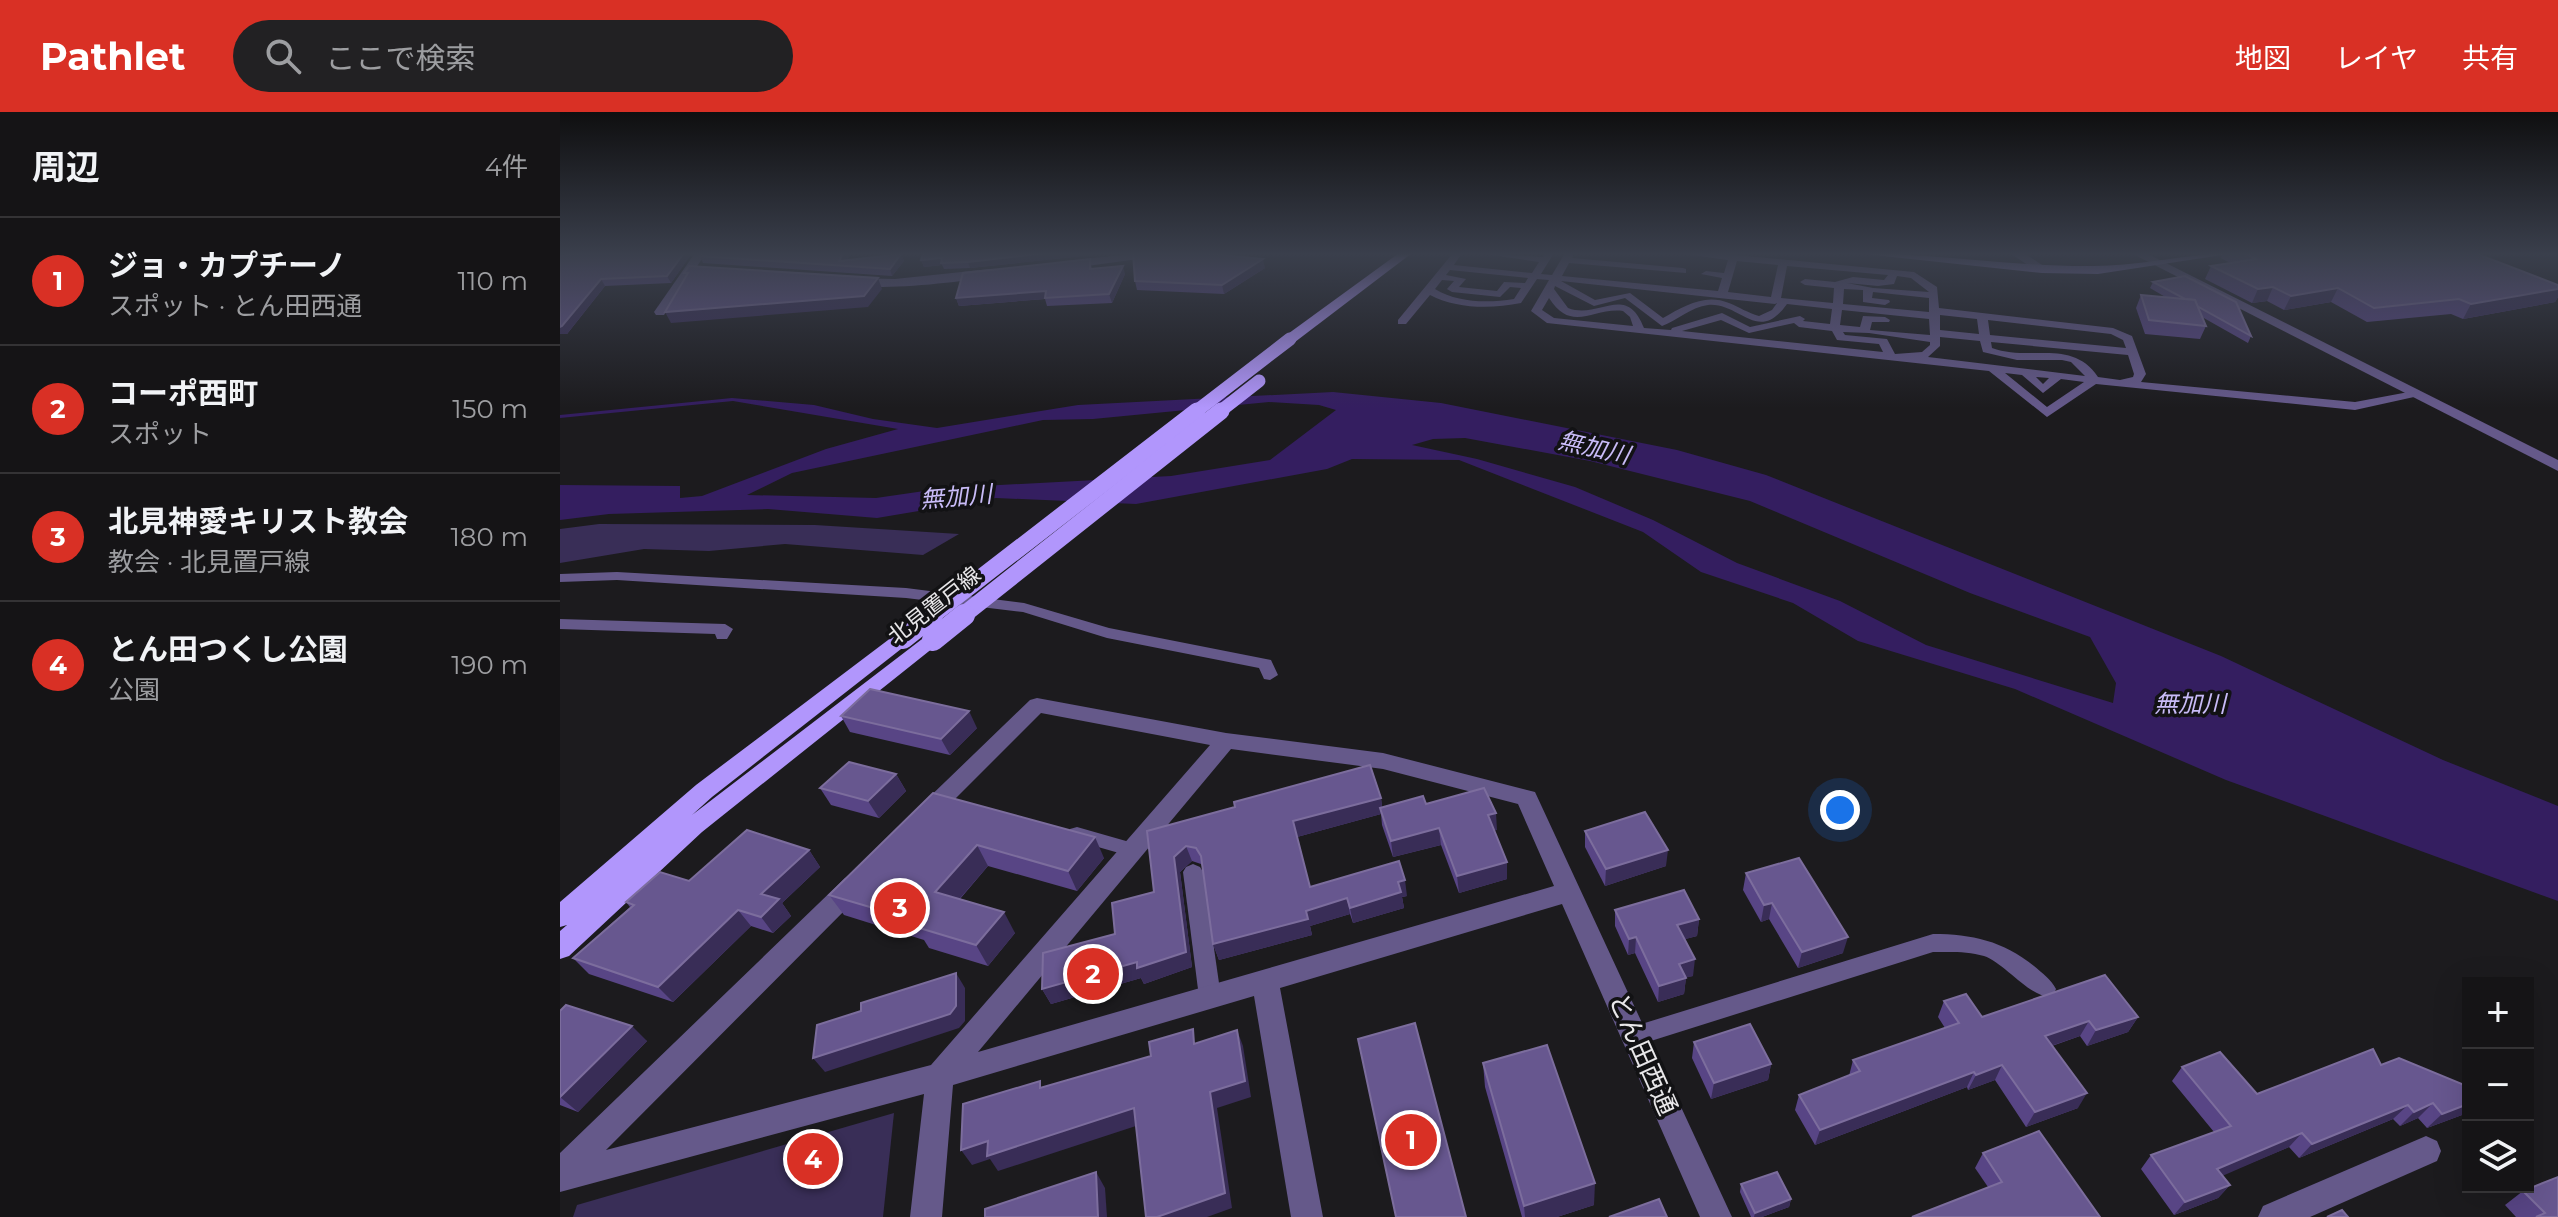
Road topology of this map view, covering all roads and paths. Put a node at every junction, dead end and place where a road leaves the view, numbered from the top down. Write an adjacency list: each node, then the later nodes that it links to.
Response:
1 (665, 305): 18 (street)
2 (1342, 305): 52 (main road, 北見置戸線, bridge); 53 (main road, 北見置戸線, bridge)
3 (1417, 305): 21 (lane)
4 (1540, 305): 25 (lane)
5 (1560, 305): 25 (lane)
6 (1637, 305): 24 (lane)
7 (1671, 305): 24 (lane)
8 (1700, 305): 24 (lane)
9 (1724, 305): 10 (lane)
10 (1780, 305)
11 (1802, 305): 22 (lane)
12 (1816, 305): 17 (lane)
13 (1884, 305): 20 (lane)
14 (1914, 305): 20 (lane)
15 (1932, 305): 20 (lane)
16 (2238, 305): 37 (street)
17 (1838, 307): 20 (lane); 23 (lane)
18 (660, 312)
19 (1982, 316): 20 (lane); 28 (lane); 31 (lane)
20 (1935, 318): 23 (lane); 27 (lane); 28 (lane); 33 (lane)
21 (1402, 322)
22 (1799, 322): 23 (lane); 24 (lane); 30 (lane)
23 (1835, 328): 32 (lane)
24 (1663, 329): 25 (lane); 30 (lane)
25 (1640, 330)
26 (2053, 331): 29 (lane)
27 (1874, 332)
28 (1985, 338): 29 (lane); 35 (lane)
29 (2058, 345): 31 (lane)
30 (1795, 347): 32 (lane)
31 (2133, 352): 36 (lane)
32 (1891, 357): 33 (lane)
33 (1906, 358): 34 (lane)
34 (1993, 369): 35 (lane); 35 (lane)
35 (2094, 380): 36 (lane)
36 (2120, 383): 37 (lane)
37 (2414, 394): 38 (street)
38 (2558, 466)
39 (560, 578): 42 (lane)
40 (560, 624): 41 (lane)
41 (722, 636)
42 (1270, 675)
43 (1226, 741): 44 (street); 48 (street); 51 (street, とん田西通)
44 (942, 798): 45 (lane); 47 (street)
45 (972, 806)
46 (1060, 830): 48 (lane)
47 (909, 831)
48 (1133, 850): 58 (street)
49 (875, 864): 60 (street)
50 (1193, 872): 56 (lane)
51 (1571, 891): 54 (street); 57 (street, とん田西通)
52 (560, 917)
53 (560, 948)
54 (1265, 980): 56 (street); 62 (street)
55 (2045, 989): 57 (lane)
56 (1210, 997): 58 (street)
57 (1635, 1036): 63 (street, とん田西通)
58 (940, 1076): 60 (street); 61 (street)
59 (2426, 1151): 64 (street)
60 (560, 1175)
61 (926, 1217)
62 (1307, 1217)
63 (1716, 1217)
64 (2274, 1217)

